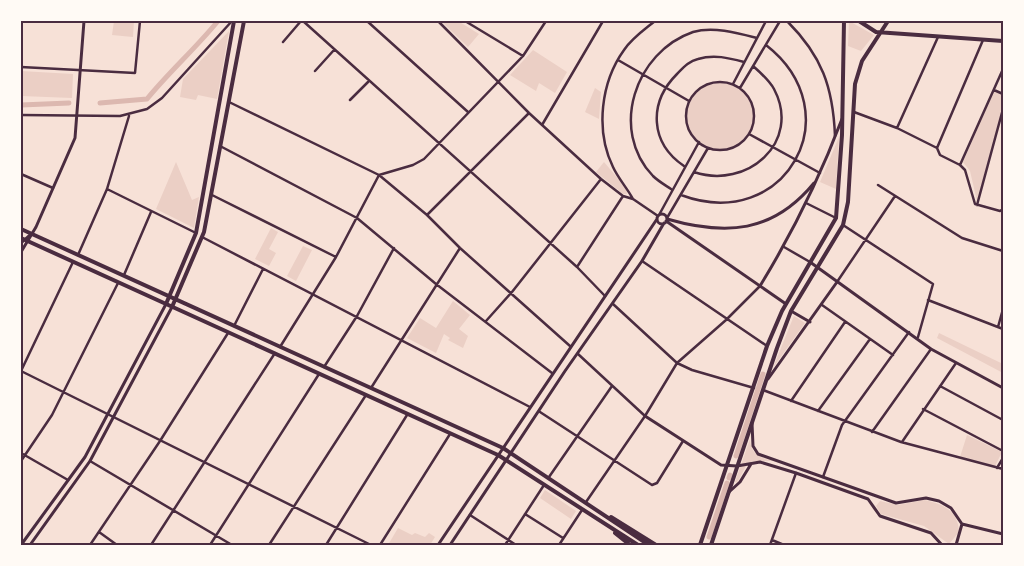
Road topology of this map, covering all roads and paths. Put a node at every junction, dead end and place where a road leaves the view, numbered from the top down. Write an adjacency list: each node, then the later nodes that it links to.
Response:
1 (84, 21): 32 (street)
2 (140, 21): 32 (street)
3 (233, 21): 37 (main road); 54 (street)
4 (244, 21): 39 (main road)
5 (302, 21): 23 (street); 25 (street)
6 (367, 21): 48 (street)
7 (438, 21): 36 (street)
8 (465, 21): 26 (street)
9 (546, 21): 26 (street)
10 (603, 21): 57 (street)
11 (655, 21): 27 (street)
12 (766, 21): 20 (street)
13 (780, 21): 24 (street)
14 (787, 21): 60 (street)
15 (844, 21): 55 (main road)
16 (859, 21): 18 (main road)
17 (888, 22): 18 (main road)
18 (881, 32): 19 (main road); 50 (main road)
19 (938, 37): 21 (main road); 58 (street)
20 (757, 38): 28 (street); 34 (street)
21 (984, 40): 22 (main road); 66 (street)
22 (1003, 41)
23 (283, 42)
24 (766, 45): 29 (street); 67 (street)
25 (334, 50): 33 (street); 35 (street)
26 (523, 56): 36 (street)
27 (618, 60): 34 (street); 84 (street)
28 (744, 62): 38 (street); 40 (street)
29 (753, 66): 41 (street); 64 (street)
30 (21, 67): 32 (street)
31 (1003, 69): 42 (street)
32 (80, 70): 53 (street)
33 (316, 71)
34 (643, 74): 40 (street); 79 (street)
35 (368, 81): 44 (street); 62 (street)
36 (497, 81): 48 (street); 49 (street)
37 (223, 83): 39 (main road); 51 (main road)
38 (733, 84): 41 (street); 45 (street)
39 (232, 85): 46 (main road)
40 (664, 86): 45 (street); 69 (street)
41 (740, 88): 59 (street)
42 (994, 90): 43 (street); 68 (street)
43 (1003, 94)
44 (350, 100)
45 (689, 101): 61 (street)
46 (229, 102): 56 (main road); 73 (street)
47 (1003, 109): 86 (street)
48 (468, 112): 62 (street)
49 (529, 112): 57 (street); 70 (street)
50 (854, 112): 58 (street); 94 (main road)
51 (217, 114): 56 (main road); 97 (main road)
52 (21, 115): 53 (street)
53 (77, 115): 54 (street); 77 (street)
54 (130, 115): 78 (street)
55 (843, 116): 60 (street); 92 (main road)
56 (226, 117): 63 (main road)
57 (542, 125): 75 (street)
58 (897, 128): 66 (street)
59 (749, 134): 64 (street); 65 (street)
60 (835, 138): 74 (street)
61 (699, 142): 65 (street); 69 (street)
62 (438, 143): 70 (street); 73 (street)
63 (220, 146): 80 (main road); 91 (street)
64 (772, 147): 67 (street); 71 (street)
65 (708, 148): 71 (street)
66 (937, 148): 68 (street)
67 (796, 161): 74 (street); 81 (street)
68 (960, 165): 86 (street)
69 (684, 166): 79 (street)
70 (470, 172): 89 (street); 101 (street)
71 (694, 172): 81 (street)
72 (21, 174): 77 (street)
73 (379, 175): 89 (street); 91 (street)
74 (820, 175): 85 (street); 93 (street)
75 (601, 179): 82 (street); 101 (street)
76 (878, 185): 83 (street)
77 (53, 188): 96 (street)
78 (107, 189): 88 (street); 107 (street)
79 (671, 190): 90 (street)
80 (211, 194): 98 (main road); 108 (street)
81 (681, 195): 93 (street)
82 (623, 196): 84 (street); 112 (street)
83 (895, 196): 99 (street); 105 (street)
84 (633, 199): 90 (street)
85 (806, 203): 92 (street); 102 (street)
86 (977, 205): 87 (street)
87 (1003, 209)
88 (151, 212): 97 (street); 115 (street)
89 (427, 215): 104 (street)
90 (658, 216): 93 (street); 93 (street); 123 (street)
91 (357, 218): 103 (street); 108 (street)
92 (836, 218): 111 (main road)
93 (666, 220): 109 (street); 119 (street)
94 (843, 225): 99 (street); 113 (main road)
95 (21, 229): 96 (main road)
96 (31, 233): 100 (street); 107 (main road)
97 (196, 233): 122 (main road)
98 (202, 237): 114 (street); 124 (main road)
99 (867, 239): 116 (street); 125 (street)
100 (23, 240): 106 (street); 110 (main road)
101 (550, 245): 112 (street); 120 (street)
102 (784, 247): 111 (street); 119 (street)
103 (394, 248): 118 (street); 135 (street)
104 (460, 248): 118 (street); 120 (street)
105 (1003, 251)
106 (21, 252)
107 (78, 255): 115 (main road)
108 (336, 257): 121 (street)
109 (642, 261): 127 (street); 136 (street)
110 (73, 262): 117 (main road); 159 (street)
111 (810, 262): 113 (street); 128 (main road)
112 (576, 267): 123 (street)
113 (818, 268): 116 (street); 133 (main road)
114 (263, 269): 121 (street); 140 (street)
115 (124, 276): 122 (main road)
116 (837, 282): 129 (street); 143 (street)
117 (118, 283): 126 (main road); 170 (street)
118 (436, 284): 137 (street); 147 (street)
119 (760, 286): 128 (street); 136 (street)
120 (512, 292): 137 (street); 149 (street)
121 (312, 294): 135 (street); 148 (street)
122 (169, 296): 124 (main road); 126 (main road)
123 (605, 297): 131 (street)
124 (175, 300): 130 (main road); 140 (main road)
125 (928, 300): 141 (street); 145 (street)
126 (166, 304): 130 (main road); 177 (street)
127 (614, 304): 134 (street); 156 (street)
128 (786, 304): 150 (main road)
129 (822, 305): 138 (street); 139 (street)
130 (172, 307): 144 (main road); 180 (street)
131 (598, 308): 134 (street); 149 (street)
132 (1003, 309): 141 (street)
133 (791, 311): 138 (street); 163 (main road)
134 (605, 315): 153 (street)
135 (357, 316): 147 (street); 158 (street)
136 (726, 320): 150 (street); 156 (street)
137 (486, 321): 160 (street)
138 (810, 322): 163 (street)
139 (845, 322): 146 (street); 172 (street)
140 (234, 326): 148 (main road)
141 (998, 327): 142 (street)
142 (1003, 328)
143 (909, 332): 145 (street); 154 (street)
144 (228, 333): 152 (main road); 187 (street)
145 (918, 338): 151 (street)
146 (870, 339): 154 (street); 175 (street)
147 (403, 340): 166 (street); 173 (street)
148 (280, 346): 158 (main road)
149 (570, 346): 155 (street)
150 (767, 346): 167 (main road)
151 (931, 348): 157 (street); 184 (street)
152 (275, 353): 162 (main road); 202 (street)
153 (578, 354): 161 (street); 165 (street)
154 (893, 355): 182 (street)
155 (558, 363): 160 (street); 161 (street)
156 (677, 363): 167 (street); 179 (street)
157 (956, 363): 164 (street); 168 (street)
158 (324, 367): 166 (main road)
159 (21, 371): 170 (street)
160 (552, 372): 173 (street)
161 (565, 372): 176 (street)
162 (319, 374): 171 (main road); 214 (street)
163 (766, 381): 169 (main road)
164 (940, 385): 174 (street); 181 (street)
165 (612, 386): 179 (street); 186 (street)
166 (371, 388): 190 (main road)
167 (754, 388): 205 (main road)
168 (1003, 388)
169 (763, 390): 172 (street); 183 (main road)
170 (64, 391): 177 (street); 195 (street)
171 (366, 395): 178 (main road); 219 (street)
172 (791, 400): 175 (street)
173 (530, 407): 190 (street)
174 (923, 409): 189 (street); 191 (street)
175 (818, 411): 182 (street)
176 (540, 412): 186 (street); 193 (street)
177 (108, 414): 180 (street); 212 (street)
178 (407, 414): 185 (main road); 228 (street)
179 (645, 416): 188 (street); 197 (street)
180 (114, 418): 187 (street); 200 (street)
181 (1003, 420)
182 (845, 421): 184 (street); 210 (street)
183 (752, 423): 198 (street); 206 (main road)
184 (872, 432): 189 (street)
185 (450, 434): 194 (main road); 247 (street)
186 (577, 437): 197 (street); 211 (street)
187 (160, 441): 202 (street); 213 (street)
188 (683, 441): 197 (street); 205 (street)
189 (902, 442): 207 (street)
190 (503, 448): 193 (main road); 194 (street)
191 (1003, 451)
192 (21, 453): 195 (street)
193 (512, 453): 201 (street); 211 (main road)
194 (498, 455): 201 (main road); 248 (street)
195 (25, 456): 199 (street); 212 (street)
196 (1003, 458): 207 (street)
197 (614, 460): 218 (street)
198 (776, 460): 204 (street); 210 (street)
199 (21, 461)
200 (90, 461): 213 (street); 238 (street)
201 (507, 461): 215 (main road); 224 (street)
202 (205, 462): 214 (street); 221 (street)
203 (751, 464): 204 (street); 206 (street); 216 (street)
204 (774, 465): 209 (street)
205 (728, 466): 206 (street); 235 (main road)
206 (737, 466): 216 (main road)
207 (997, 468): 208 (street)
208 (1003, 469)
209 (796, 473): 220 (street); 234 (street)
210 (823, 476): 217 (street)
211 (549, 477): 218 (main road)
212 (70, 480): 237 (street)
213 (130, 484): 221 (street); 229 (street)
214 (249, 484): 219 (street); 231 (street)
215 (544, 485): 222 (main road); 223 (street)
216 (729, 492): 257 (main road)
217 (882, 499): 220 (street); 226 (street)
218 (586, 502): 225 (main road)
219 (294, 507): 228 (street); 244 (street)
220 (875, 509): 236 (street)
221 (174, 510): 231 (street); 241 (street)
222 (582, 510): 227 (main road); 232 (street)
223 (525, 514): 232 (street); 233 (street)
224 (470, 515): 233 (street); 249 (street)
225 (604, 515): 255 (main road); 256 (main road)
226 (962, 524): 230 (street); 260 (street)
227 (608, 527): 253 (main road); 254 (main road)
228 (337, 528): 245 (street); 246 (street)
229 (99, 532): 239 (street); 240 (street)
230 (1003, 534)
231 (216, 536): 242 (street); 243 (street)
232 (563, 538): 252 (street)
233 (508, 540): 250 (street); 251 (street)
234 (772, 540): 258 (street); 259 (street)
235 (700, 544)
236 (942, 544)
237 (21, 545)
238 (30, 545)
239 (90, 545)
240 (117, 545)
241 (151, 545)
242 (210, 545)
243 (232, 545)
244 (269, 545)
245 (326, 545)
246 (371, 545)
247 (380, 545)
248 (438, 545)
249 (450, 545)
250 (505, 545)
251 (516, 545)
252 (559, 545)
253 (630, 545)
254 (638, 545)
255 (649, 545)
256 (656, 545)
257 (711, 545)
258 (770, 545)
259 (784, 545)
260 (954, 545)

